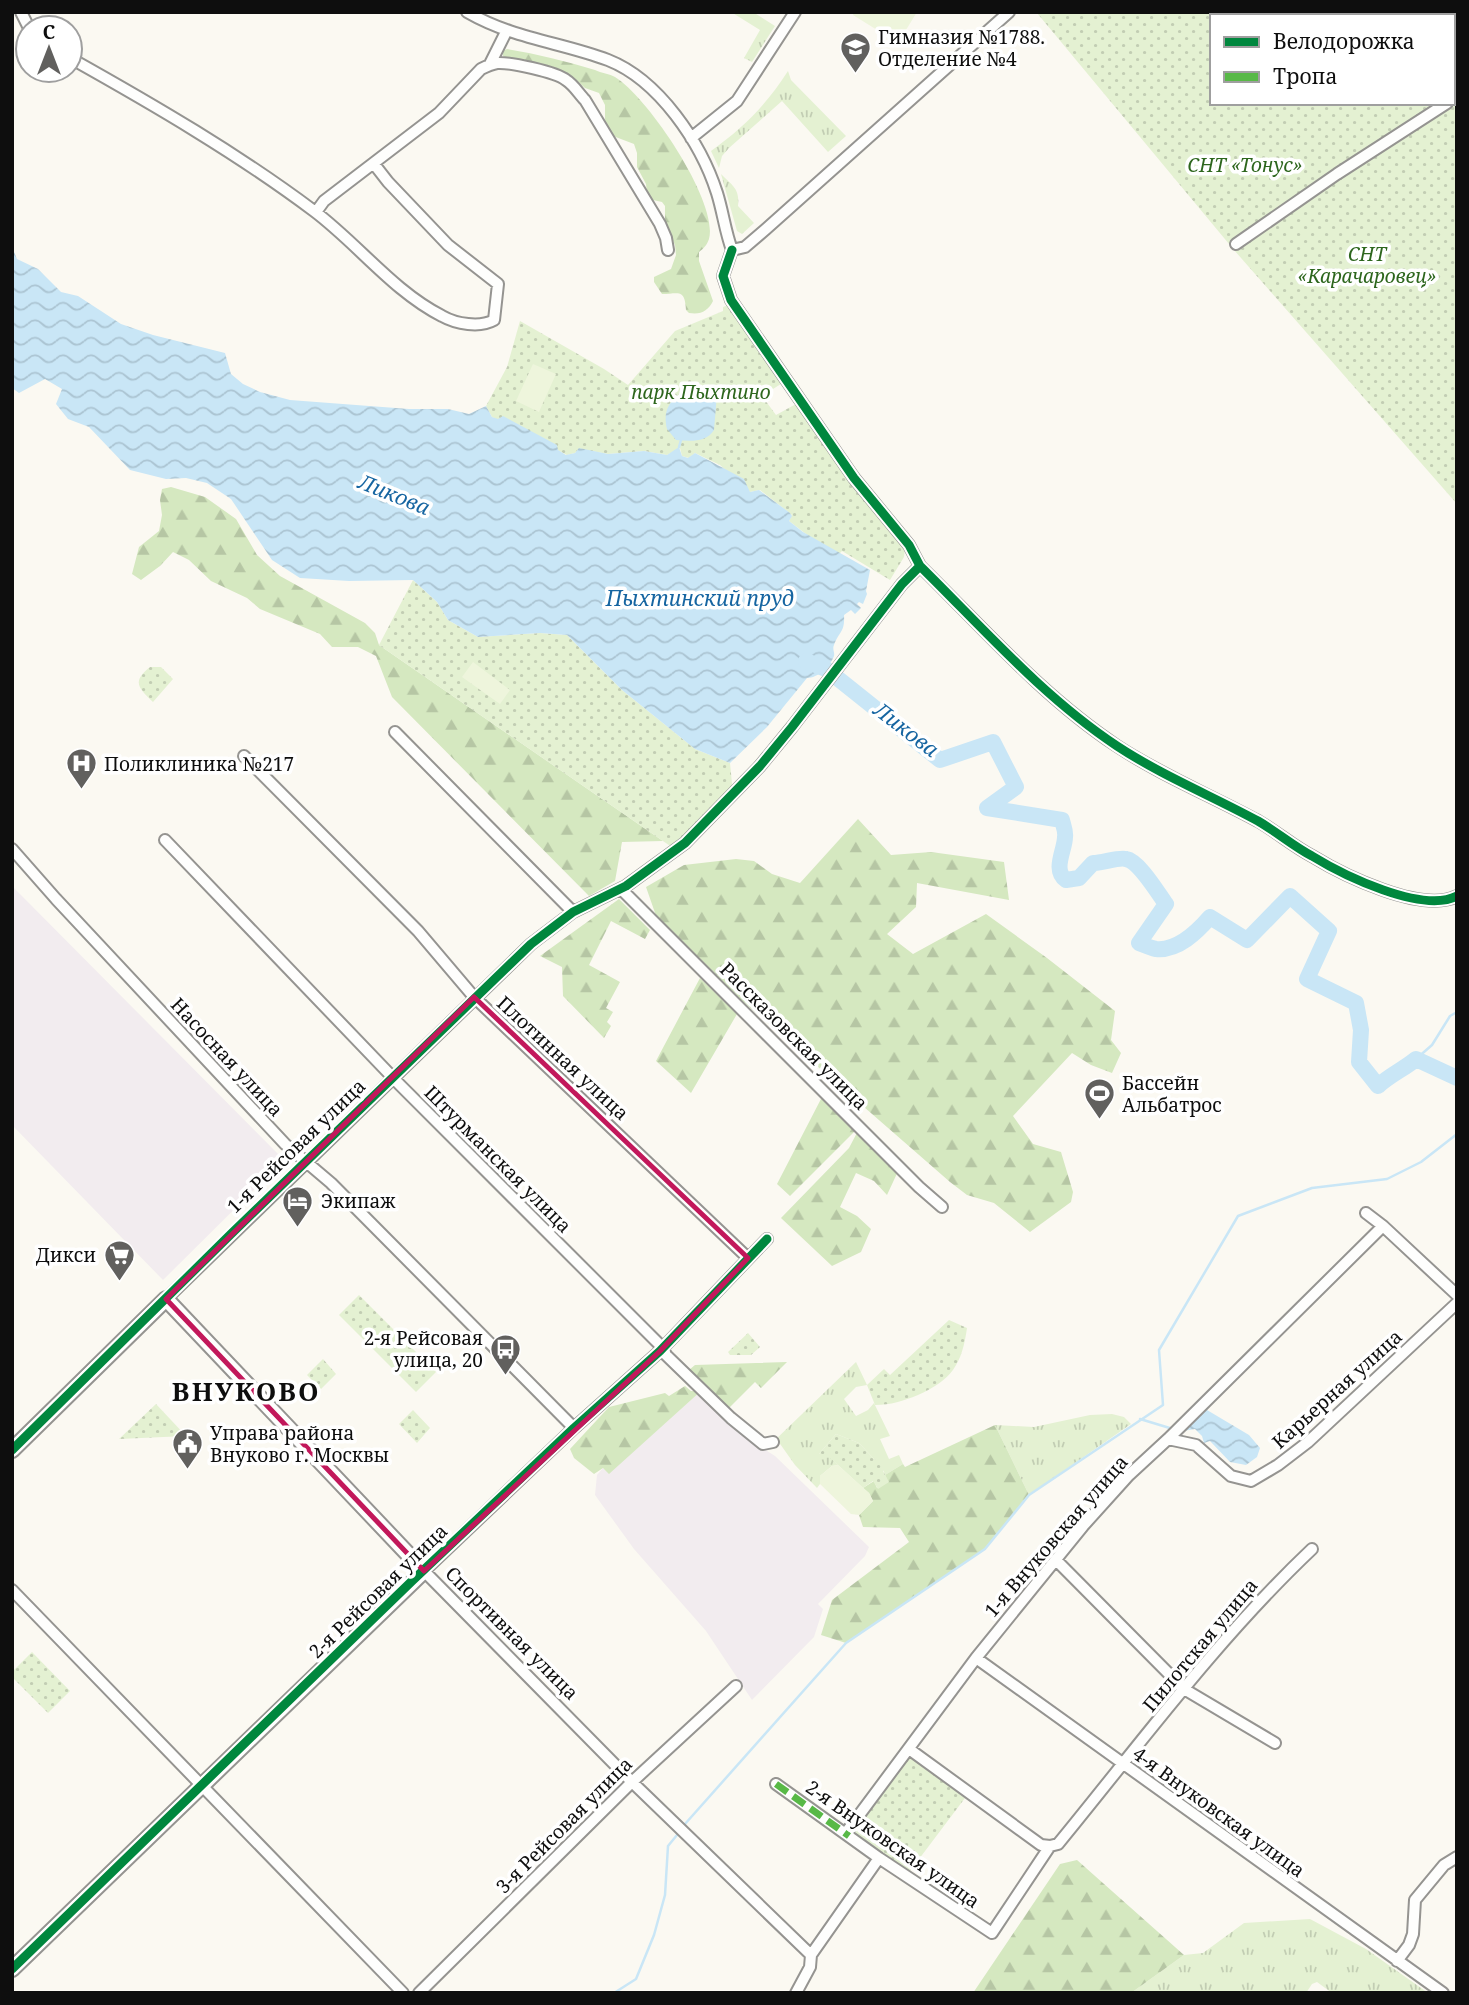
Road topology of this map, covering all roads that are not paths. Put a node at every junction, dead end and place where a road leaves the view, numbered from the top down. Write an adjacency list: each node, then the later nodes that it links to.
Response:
1 (467, 12): 4 (street)
2 (795, 12): 8 (street)
3 (1009, 12): 13 (street)
4 (506, 32): 5 (street); 8 (street)
5 (490, 64): 9 (street); 12 (street)
6 (84, 66): 10 (street)
7 (1444, 105): 11 (street)
8 (691, 138): 13 (street)
9 (374, 164): 10 (street); 10 (street)
10 (316, 212)
11 (1236, 244)
12 (668, 250)
13 (732, 250): 14 (street)
14 (920, 566): 19 (street, 1-я Рейсовая улица); 20 (street)
15 (396, 732): 21 (street)
16 (244, 756): 22 (street, Плотинная улица)
17 (165, 840): 23 (street, Штурманская улица)
18 (12, 849): 24 (street, Насосная улица)
19 (621, 889): 21 (street, 1-я Рейсовая улица); 25 (street, Рассказовская улица)
20 (1457, 896)
21 (572, 912): 22 (street, 1-я Рейсовая улица)
22 (474, 997): 23 (street, 1-я Рейсовая улица); 29 (street, Плотинная улица)
23 (393, 1078): 24 (street, 1-я Рейсовая улица); 33 (street, Штурманская улица)
24 (305, 1162): 31 (street, 1-я Рейсовая улица); 34 (street, Насосная улица)
25 (942, 1207)
26 (1366, 1213): 27 (street)
27 (1383, 1226): 30 (street); 35 (street, 1-я Внуковская улица)
28 (767, 1239): 29 (street, 2-я Рейсовая улица)
29 (748, 1258): 33 (street, 2-я Рейсовая улица)
30 (1457, 1295)
31 (166, 1299): 37 (street, 1-я Рейсовая улица); 40 (street, Спортивная улица)
32 (1457, 1303): 35 (street, Карьерная улица)
33 (663, 1348): 34 (street, 2-я Рейсовая улица); 36 (street, Штурманская улица)
34 (574, 1428): 40 (street, 2-я Рейсовая улица)
35 (1168, 1440): 39 (street, 1-я Внуковская улица)
36 (773, 1442)
37 (12, 1450)
38 (1312, 1549): 44 (street, Пилотская улица)
39 (1056, 1560): 42 (street, 1-я Внуковская улица); 44 (street)
40 (424, 1571): 48 (street, Спортивная улица); 50 (street, 2-я Рейсовая улица)
41 (12, 1590): 50 (street)
42 (976, 1658): 46 (street, 1-я Внуковская улица); 47 (street, 4-я Внуковская улица)
43 (736, 1686): 48 (street, 3-я Рейсовая улица)
44 (1184, 1689): 45 (street); 47 (street, Пилотская улица)
45 (1275, 1743)
46 (909, 1749): 51 (street, 1-я Внуковская улица); 52 (street)
47 (1124, 1764): 52 (street, Пилотская улица); 57 (street, 4-я Внуковская улица)
48 (632, 1782): 56 (street, Спортивная улица); 60 (street, 3-я Рейсовая улица)
49 (776, 1784): 51 (street, 2-я Внуковская улица)
50 (202, 1786): 58 (street, 2-я Рейсовая улица); 59 (street)
51 (849, 1836): 54 (street, 2-я Внуковская улица)
52 (1050, 1846): 55 (street, Пилотская улица)
53 (1457, 1857): 57 (street)
54 (879, 1858): 55 (street, 2-я Внуковская улица); 56 (street)
55 (992, 1933)
56 (811, 1955): 61 (street)
57 (1397, 1961): 62 (street, 4-я Внуковская улица)
58 (12, 1969)
59 (403, 1993)
60 (419, 1993)
61 (796, 1993)
62 (1443, 1993)

